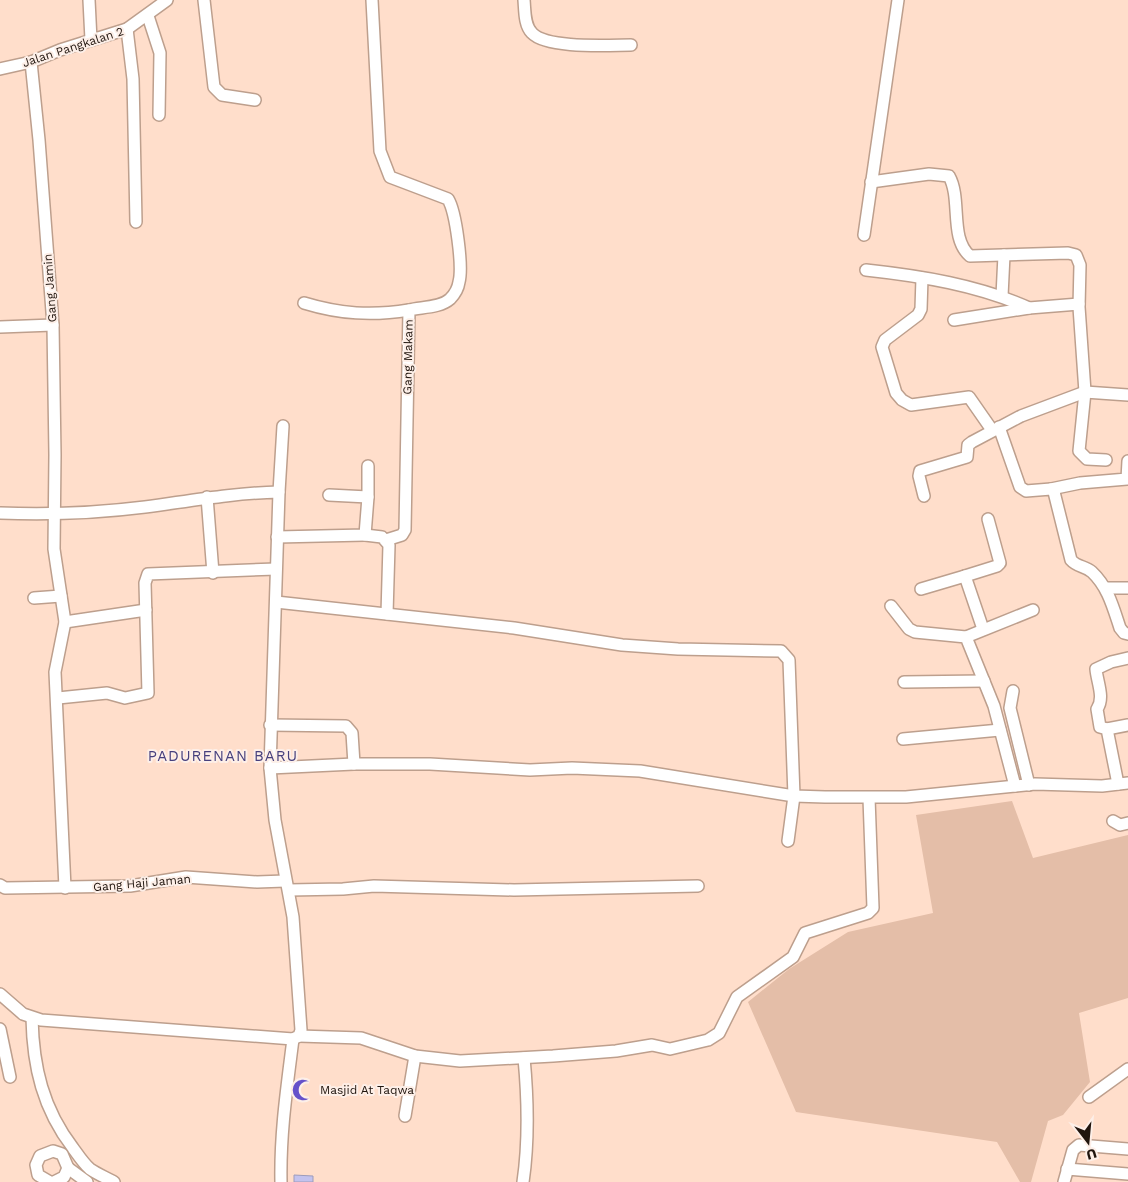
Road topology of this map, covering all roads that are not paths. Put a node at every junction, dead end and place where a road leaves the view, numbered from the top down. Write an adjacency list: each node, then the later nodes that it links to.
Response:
1 (89, 0): 9 (street)
2 (167, 0): 7 (street, Jalan Pangkalan 2)
3 (204, 0): 13 (street)
4 (372, 0): 25 (street, Gang Makam)
5 (524, 0): 10 (street)
6 (898, 0): 15 (street)
7 (148, 16): 8 (street, Jalan Pangkalan 2); 14 (street)
8 (127, 29): 9 (street, Jalan Pangkalan 2); 16 (street)
9 (90, 40): 11 (street, Jalan Pangkalan 2)
10 (631, 46)
11 (30, 62): 12 (street, Jalan Pangkalan 2); 27 (street, Gang Jamin)
12 (0, 69)
13 (255, 100)
14 (159, 115)
15 (871, 182): 17 (street); 18 (street)
16 (136, 222)
17 (864, 235)
18 (1004, 254): 21 (street); 23 (street)
19 (866, 270): 20 (street)
20 (922, 278): 21 (street); 32 (street)
21 (1002, 296): 24 (street)
22 (304, 303): 25 (street)
23 (1079, 304): 24 (street); 29 (street)
24 (1029, 308): 26 (street)
25 (409, 310): 47 (street, Gang Makam)
26 (954, 320)
27 (53, 325): 28 (street); 43 (street, Gang Jamin)
28 (0, 327)
29 (1085, 392): 30 (street); 32 (street); 33 (street)
30 (1128, 395)
31 (283, 426): 37 (street)
32 (996, 428): 36 (street); 39 (street)
33 (1106, 460)
34 (1128, 461): 36 (street)
35 (368, 466): 41 (street)
36 (1051, 489): 51 (street)
37 (279, 492): 40 (street); 46 (street)
38 (329, 495): 41 (street)
39 (924, 496)
40 (207, 497): 43 (street); 49 (street)
41 (368, 497): 45 (street)
42 (0, 513): 43 (street)
43 (55, 515): 54 (street, Gang Jamin)
44 (988, 519): 50 (street)
45 (366, 535): 46 (street); 47 (street)
46 (277, 537): 48 (street)
47 (386, 540): 60 (street)
48 (276, 570): 49 (street); 56 (street)
49 (213, 573): 58 (street)
50 (965, 576): 53 (street); 62 (street)
51 (1106, 588): 52 (street); 63 (street)
52 (1128, 588)
53 (922, 589)
54 (61, 596): 55 (street); 61 (street, Gang Jamin)
55 (34, 598)
56 (276, 602): 60 (street); 70 (street)
57 (892, 606): 64 (street)
58 (146, 610): 61 (street); 69 (street)
59 (1033, 610): 62 (street)
60 (386, 614): 80 (street)
61 (65, 622): 69 (street)
62 (983, 629): 64 (street)
63 (1128, 634)
64 (966, 637): 66 (street)
65 (1128, 658): 72 (street)
66 (984, 681): 67 (street); 73 (street)
67 (904, 682)
68 (1013, 691): 78 (street)
69 (58, 698): 88 (street)
70 (270, 725): 75 (street); 76 (street)
71 (1128, 725): 72 (street)
72 (1107, 729): 77 (street)
73 (1000, 730): 74 (street); 79 (street)
74 (903, 739)
75 (354, 764): 76 (street); 80 (street)
76 (270, 768): 86 (street)
77 (1123, 784): 78 (street)
78 (1029, 785): 79 (street)
79 (1015, 786): 81 (street)
80 (794, 796): 81 (street); 84 (street)
81 (869, 798): 95 (street)
82 (1113, 821): 83 (street)
83 (1128, 823)
84 (788, 841)
85 (0, 885): 88 (street, Gang Haji Jaman)
86 (287, 885): 87 (street, Gang Haji Jaman); 88 (street, Gang Haji Jaman); 92 (street)
87 (698, 886)
88 (65, 888)
89 (0, 994): 90 (street)
90 (32, 1018): 92 (street); 107 (street)
91 (0, 1029): 94 (street)
92 (296, 1038): 93 (street); 108 (street)
93 (415, 1056): 95 (street); 99 (street)
94 (3, 1057): 97 (street)
95 (524, 1058): 109 (street)
96 (1128, 1069): 98 (street)
97 (10, 1077)
98 (1089, 1097)
99 (405, 1116)
100 (1128, 1148): 102 (street)
101 (68, 1168): 104 (street); 105 (street); 106 (street)
102 (1067, 1169): 103 (street); 110 (street)
103 (1128, 1174)
104 (50, 1182)
105 (55, 1182)
106 (87, 1182)
107 (114, 1182)
108 (281, 1182)
109 (523, 1182)
110 (1064, 1182)

